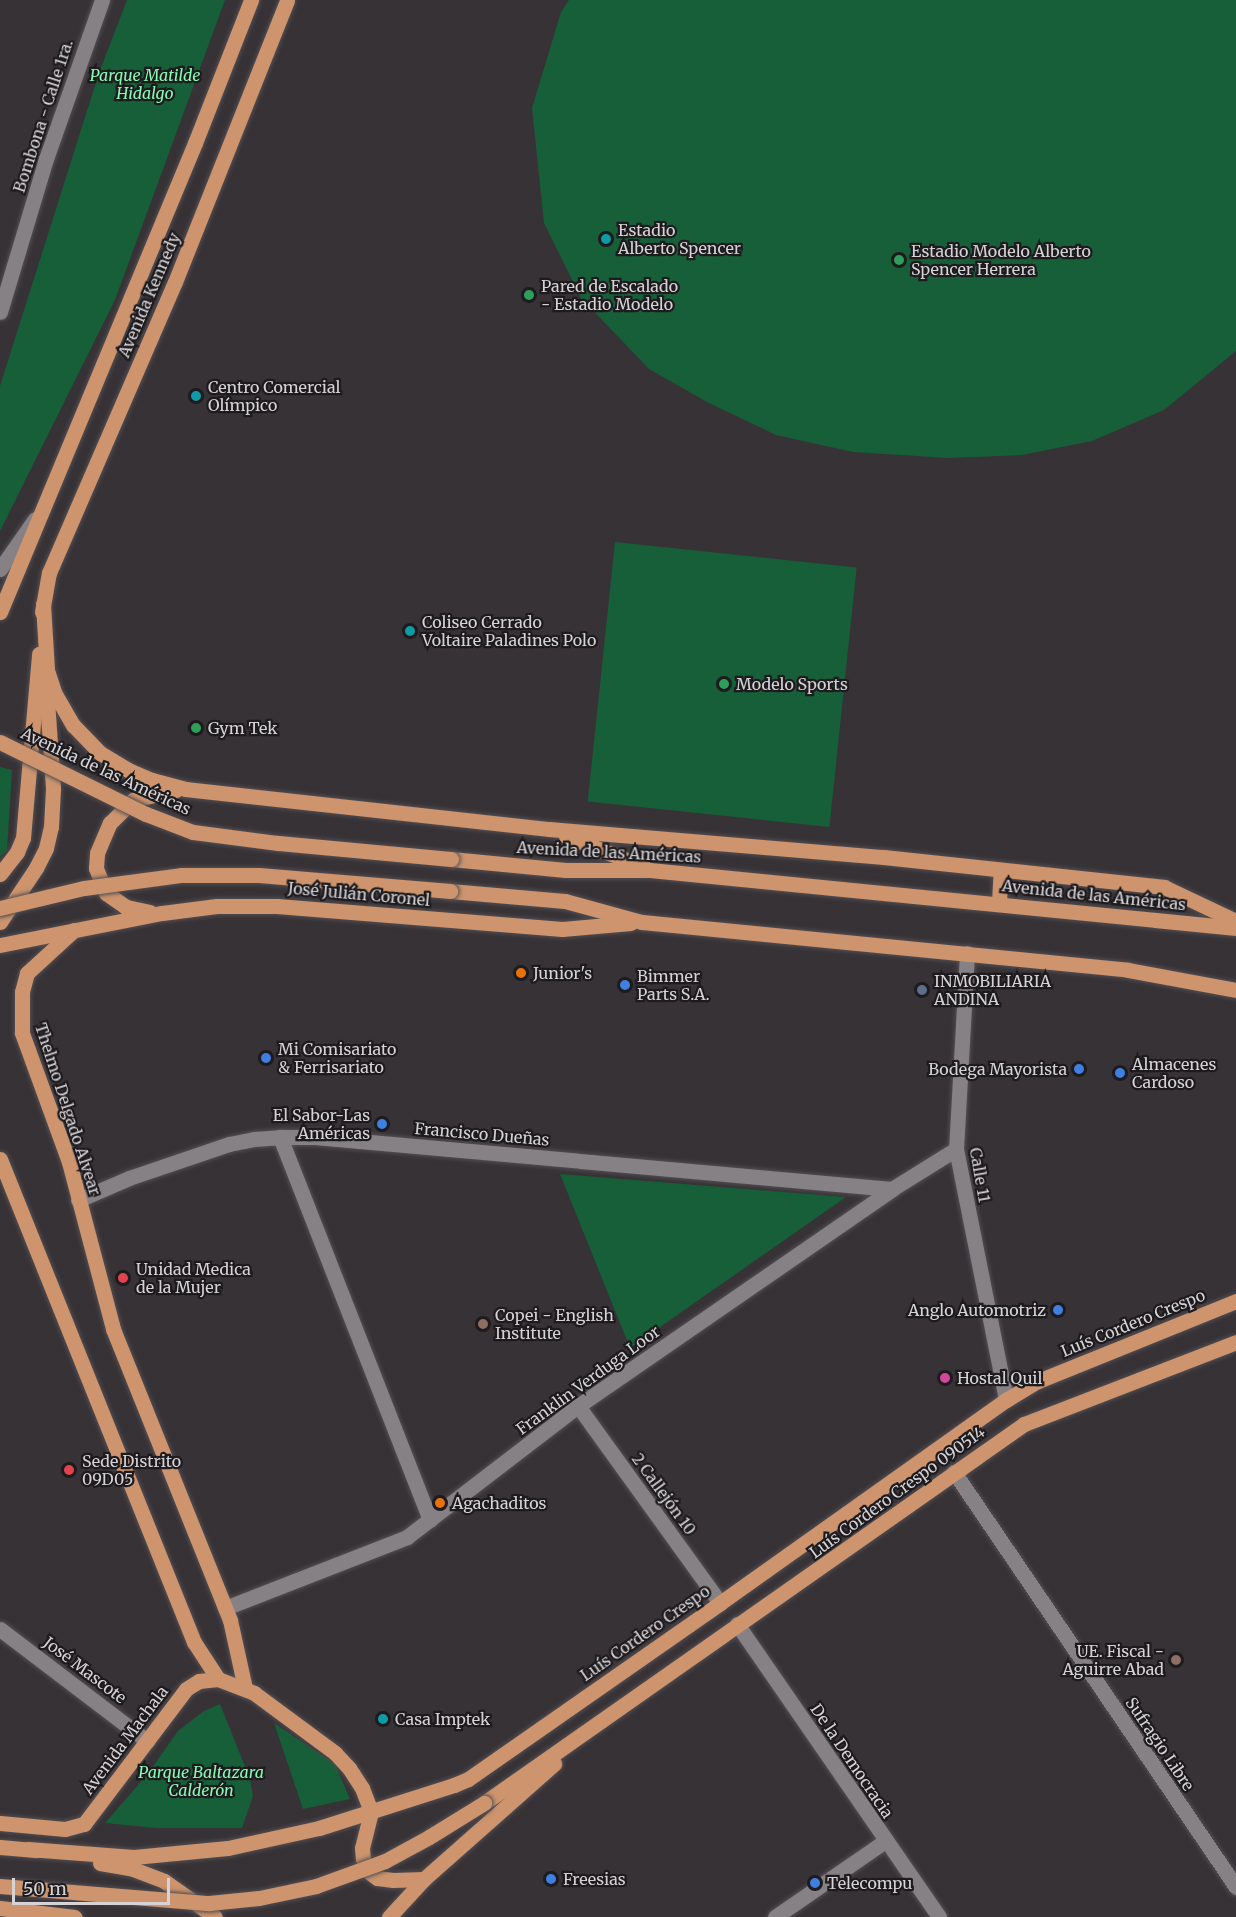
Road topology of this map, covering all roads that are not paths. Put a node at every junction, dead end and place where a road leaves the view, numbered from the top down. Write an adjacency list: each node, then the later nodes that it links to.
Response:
1 (102, 0): 4 (street, Bombona - Calle 1ra.)
2 (251, 0): 5 (main road, Avenida Kennedy)
3 (287, 0): 7 (main road, Avenida Kennedy)
4 (0, 312)
5 (42, 509): 6 (street); 8 (main road, Avenida Kennedy)
6 (0, 569)
7 (43, 604): 9 (main road); 15 (main road)
8 (0, 612)
9 (44, 640): 11 (main road); 20 (main road)
10 (0, 742): 13 (main road, Avenida de las Américas, bridge)
11 (186, 789): 12 (main road, Avenida de las Américas); 18 (main road)
12 (549, 829): 13 (main road); 14 (main road, Avenida de las Américas)
13 (650, 870): 16 (main road, Avenida de las Américas)
14 (1002, 870): 16 (main road); 19 (main road, Avenida de las Américas)
15 (0, 874)
16 (999, 903): 22 (main road, Avenida de las Américas)
17 (0, 908): 21 (main road, bridge)
18 (162, 913): 21 (main road, José Julián Coronel); 23 (main road, José Julián Coronel)
19 (1236, 921)
20 (0, 922)
21 (642, 922): 25 (main road)
22 (1236, 928)
23 (74, 930): 24 (main road, José Julián Coronel); 31 (main road, Thelmo Delgado Alvear)
24 (0, 945)
25 (967, 953): 26 (main road); 28 (street, Calle 11)
26 (1236, 990)
27 (280, 1137): 30 (street, Francisco Dueñas); 31 (street, Francisco Dueñas); 37 (street)
28 (956, 1149): 30 (street, Franklin Verduga Loor); 34 (street, Calle 11)
29 (0, 1159): 42 (main road)
30 (892, 1190): 35 (street, Franklin Verduga Loor)
31 (78, 1200): 39 (main road, Thelmo Delgado Alvear)
32 (1236, 1301): 34 (main road, Luís Cordero Crespo)
33 (1236, 1342): 36 (main road, Luís Cordero Crespo 090514)
34 (1006, 1400): 38 (main road, Luís Cordero Crespo)
35 (578, 1406): 37 (street, Franklin Verduga Loor); 38 (street, 2 Callejón 10)
36 (954, 1472): 40 (main road, Luís Cordero Crespo 090514); 53 (street, Sufragio Libre)
37 (430, 1521): 39 (street, Franklin Verduga Loor)
38 (720, 1603): 46 (main road, Luís Cordero Crespo)
39 (225, 1608): 43 (main road, Thelmo Delgado Alvear)
40 (737, 1624): 44 (main road, Luís Cordero Crespo 090514); 48 (street, De la Democracia)
41 (0, 1629): 45 (street, José Mascote)
42 (218, 1679): 43 (main road); 45 (main road, Avenida Machala)
43 (245, 1688): 46 (main road)
44 (605, 1720): 51 (main road); 52 (main road, bridge)
45 (147, 1741): 47 (main road, Avenida Machala)
46 (371, 1812): 50 (main road, Luís Cordero Crespo); 51 (main road)
47 (0, 1823)
48 (885, 1841): 58 (street); 59 (street, De la Democracia)
49 (0, 1846): 50 (main road)
50 (28, 1849): 56 (main road)
51 (424, 1879): 57 (main road)
52 (0, 1886)
53 (1236, 1887)
54 (0, 1908): 55 (main road)
55 (74, 1917)
56 (215, 1917)
57 (389, 1917)
58 (775, 1917)
59 (939, 1917)

